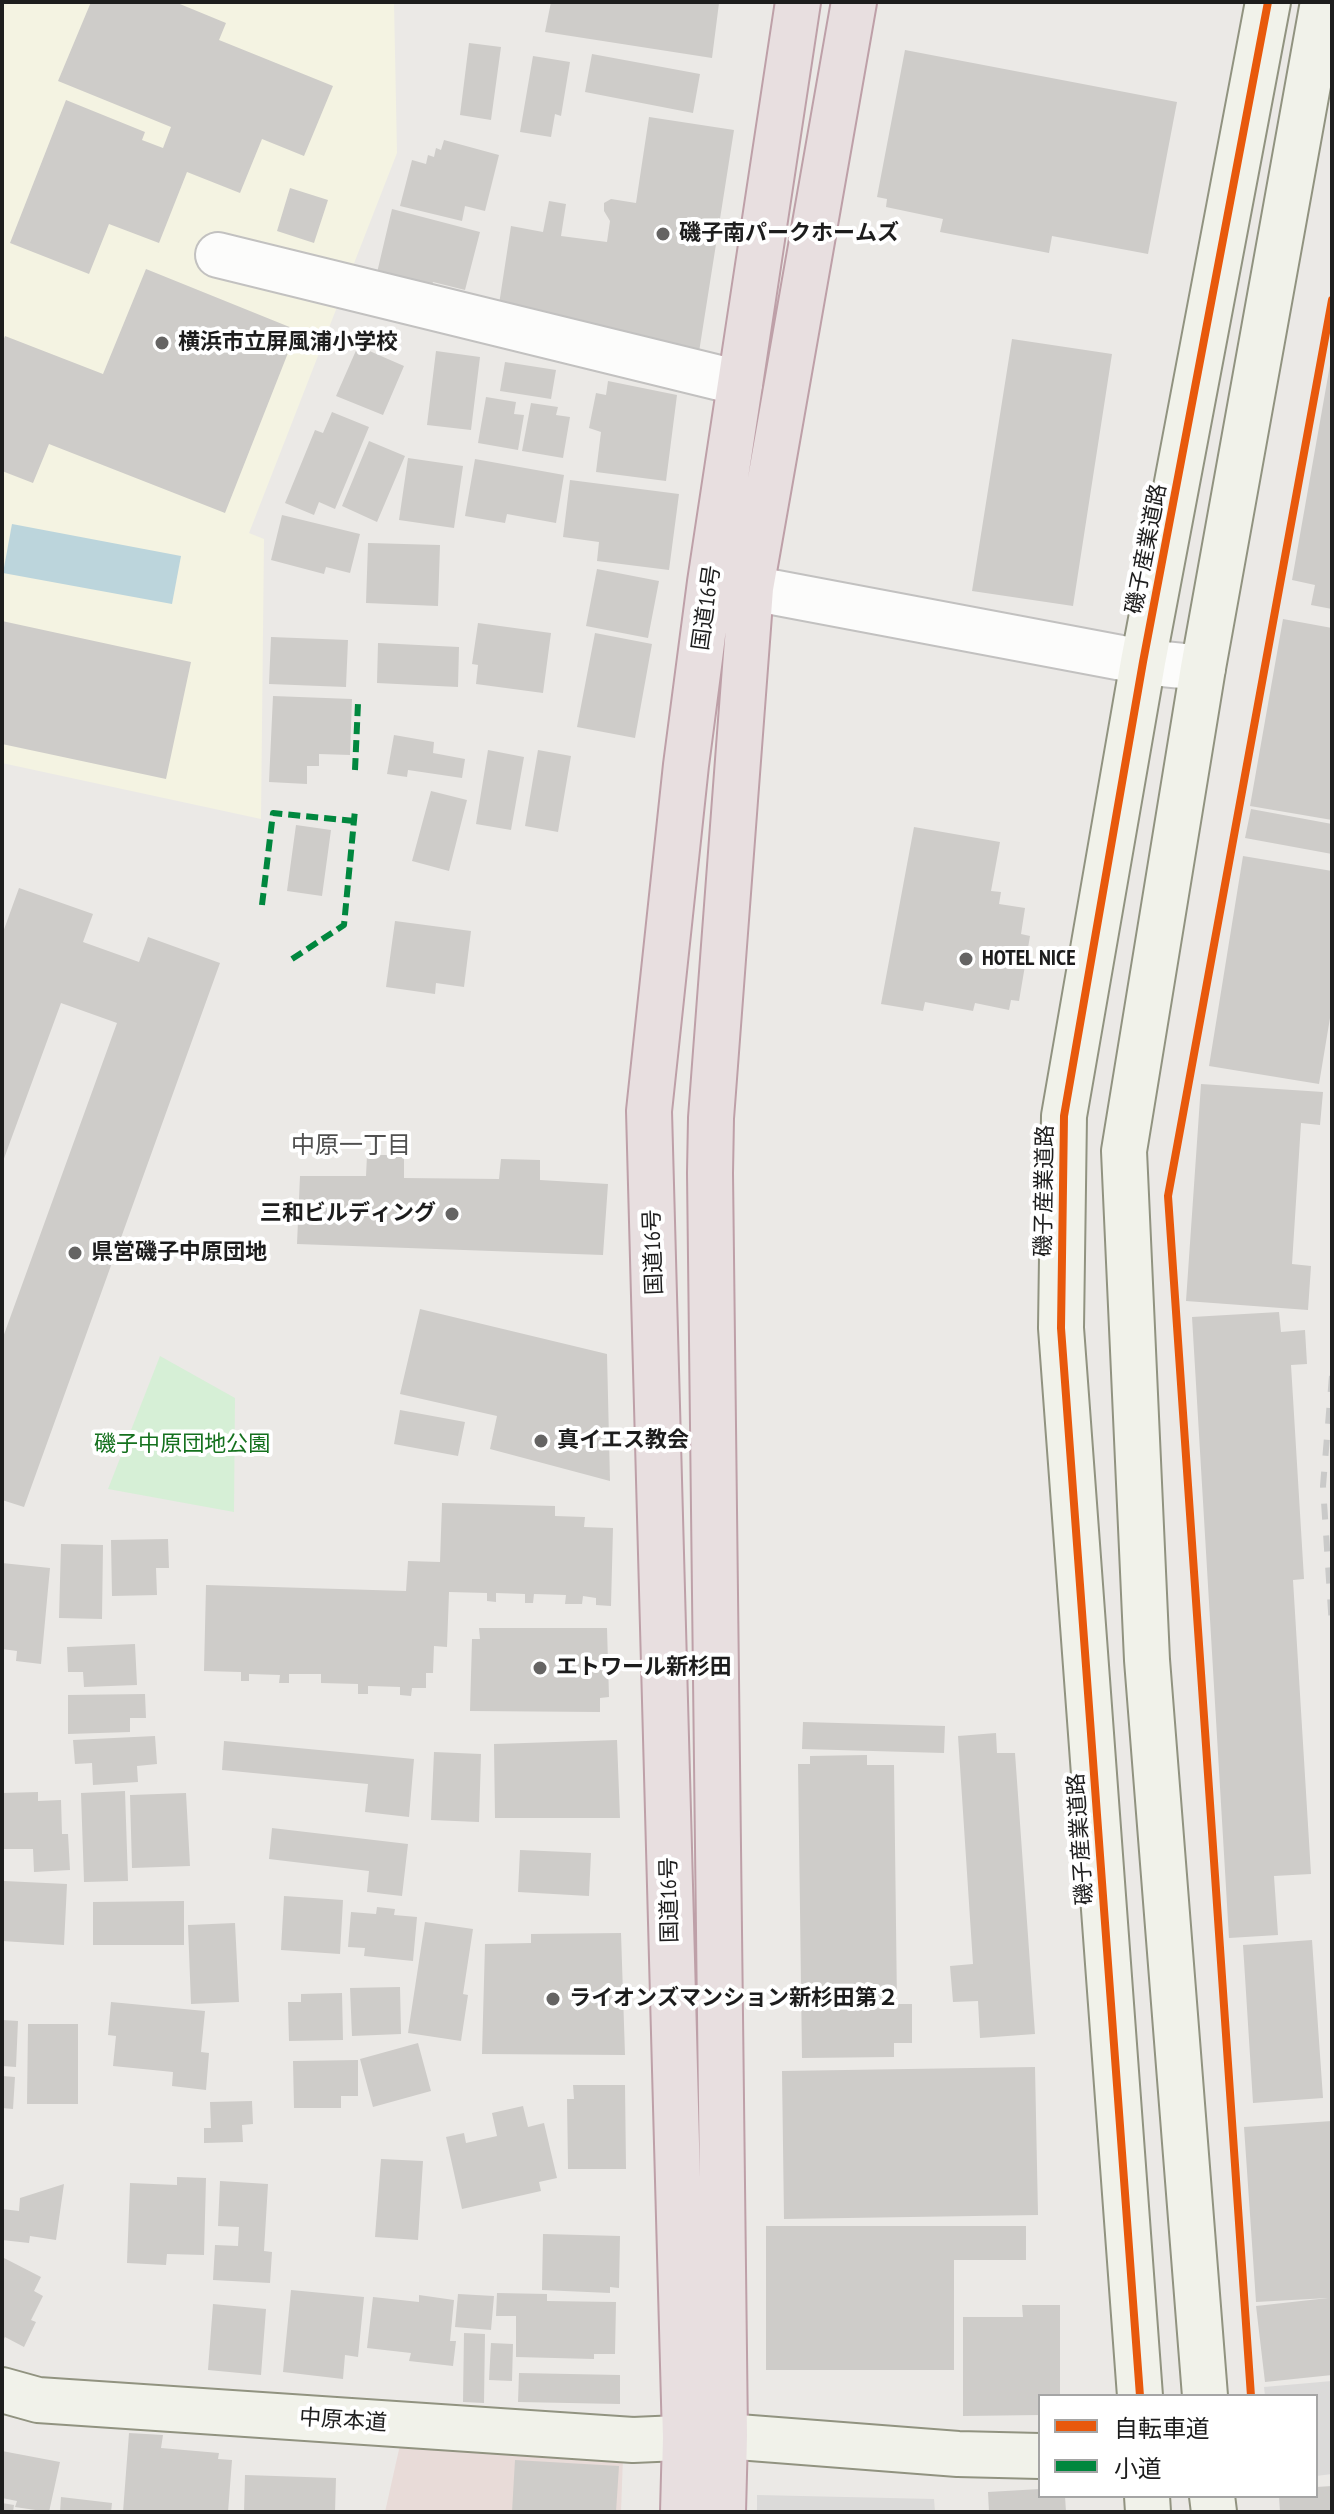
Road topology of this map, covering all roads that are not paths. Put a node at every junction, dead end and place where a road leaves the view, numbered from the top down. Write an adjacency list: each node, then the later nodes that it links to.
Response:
1 (798, 2): 6 (highway, 国道16号)
2 (854, 2): 7 (highway, 国道16号)
3 (1268, 2): 8 (street, 磯子産業道路)
4 (1323, 2): 9 (street)
5 (218, 255): 6 (street)
6 (740, 383): 7 (highway, 国道16号)
7 (731, 585): 8 (street); 13 (highway, 国道16号); 13 (highway, 国道16号)
8 (1143, 662): 9 (street); 11 (street, 磯子産業道路)
9 (1203, 668): 12 (street)
10 (2, 2390): 13 (street, 中原本道)
11 (1140, 2394)
12 (1205, 2394)
13 (705, 2437): 14 (street, 中原本道); 15 (highway, 国道16号); 16 (highway, 国道16号)
14 (1038, 2456)
15 (683, 2512)
16 (723, 2512)

